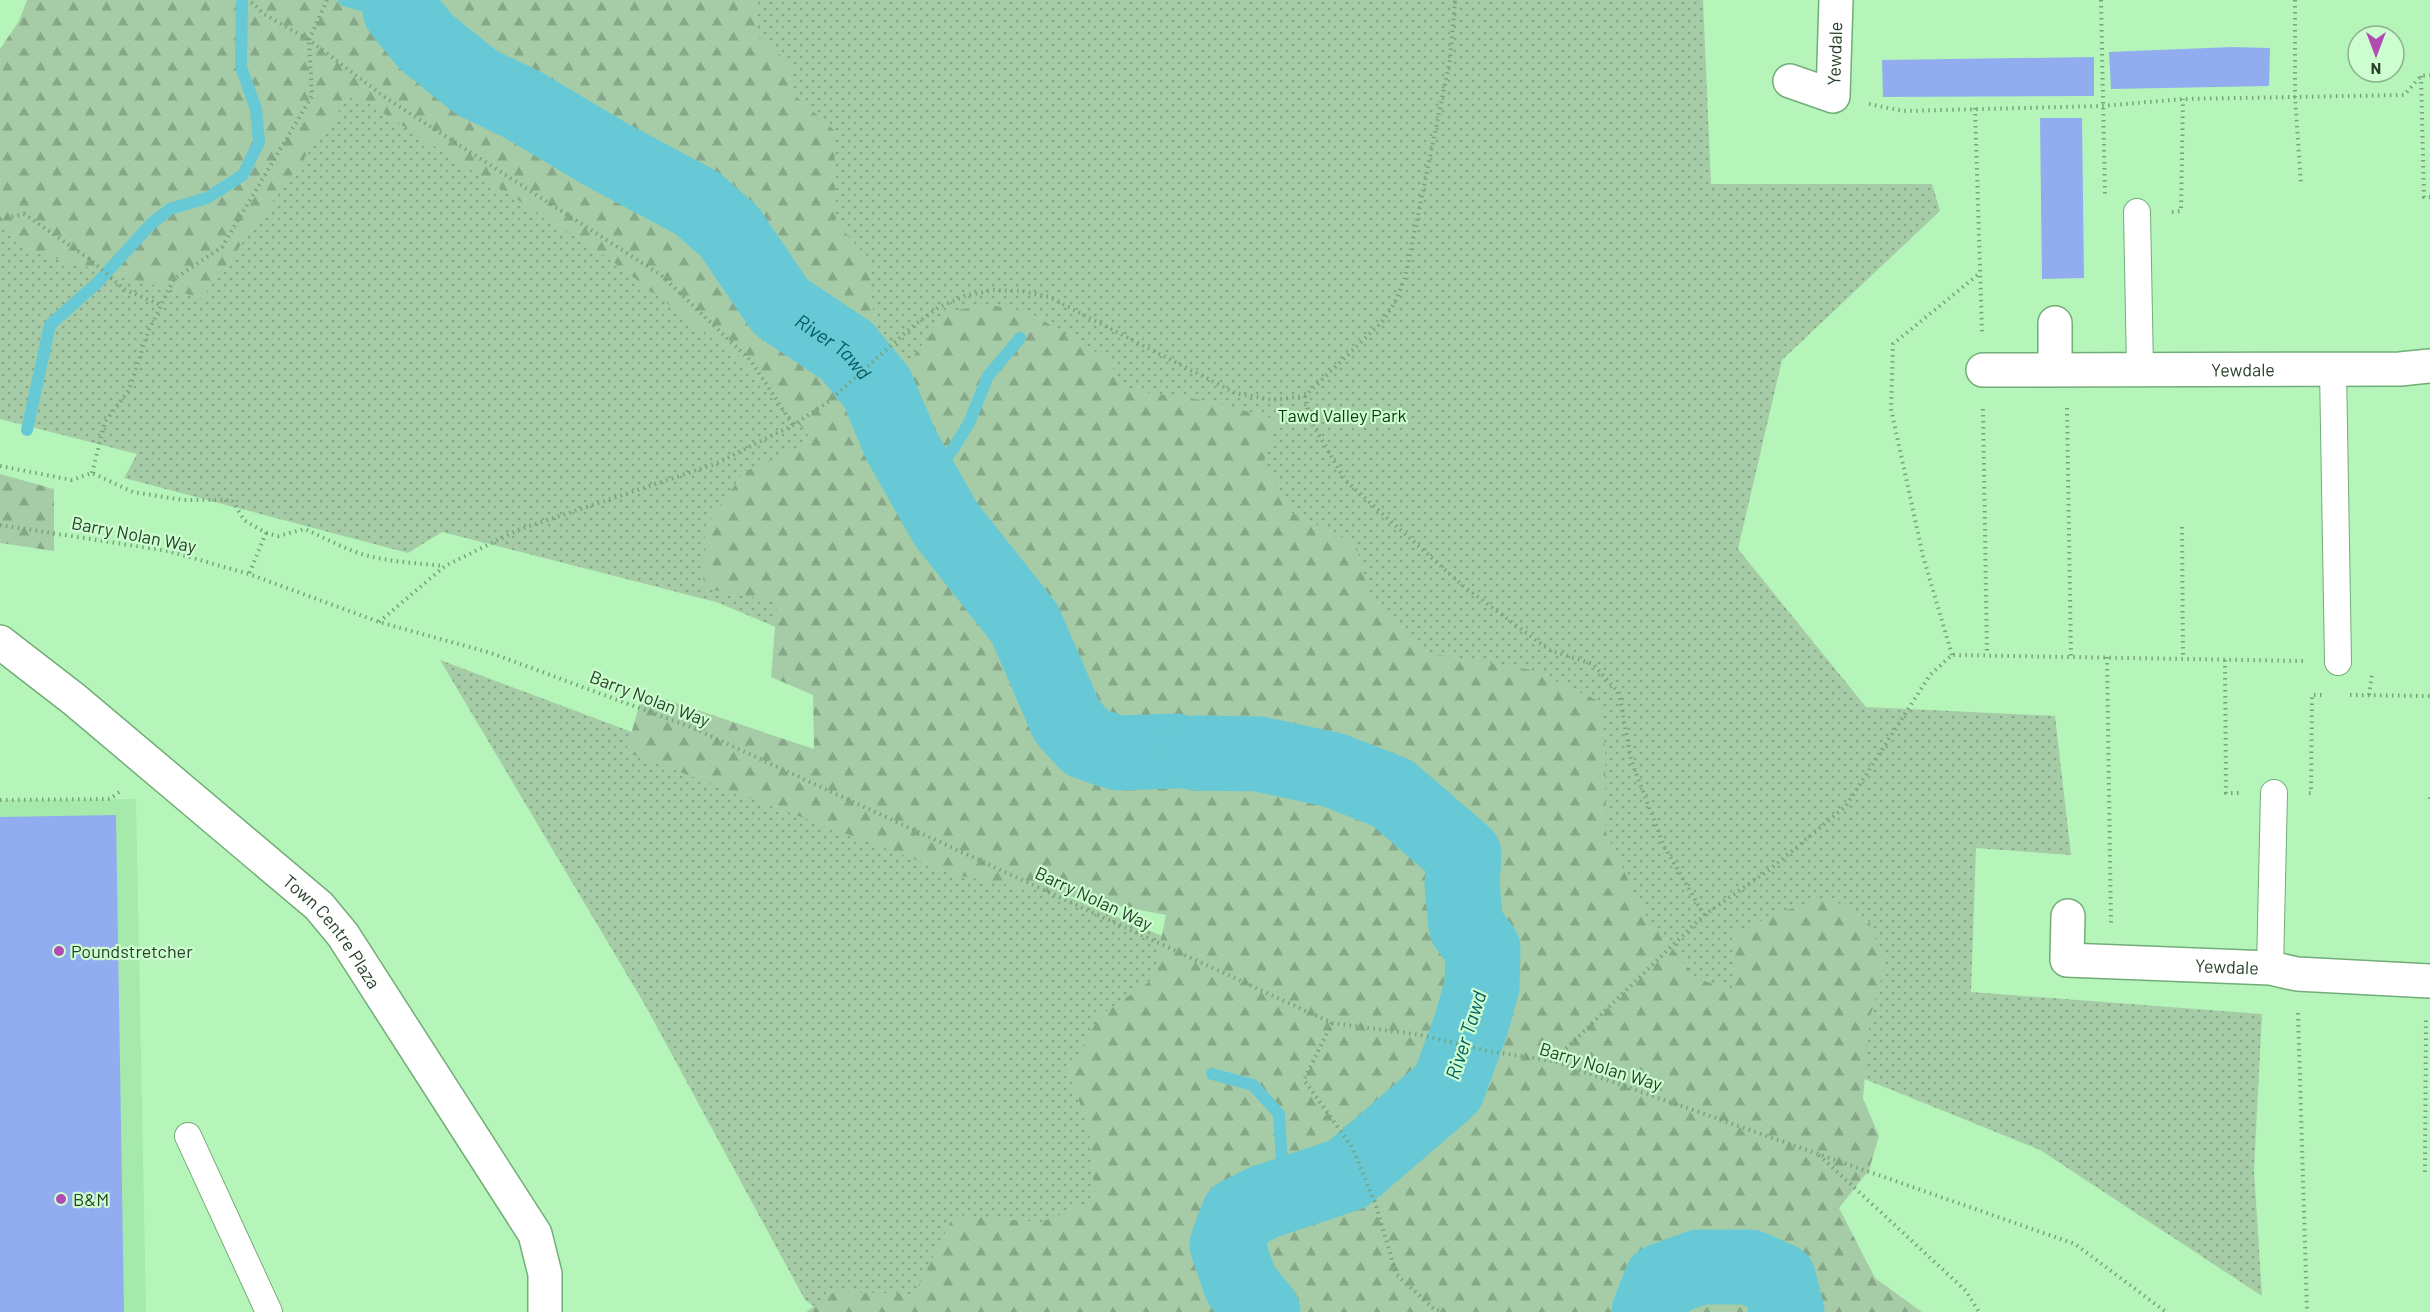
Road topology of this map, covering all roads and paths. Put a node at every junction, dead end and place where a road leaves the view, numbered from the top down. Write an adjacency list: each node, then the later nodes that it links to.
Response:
1 (249, 0): 7 (path)
2 (327, 0): 7 (path)
3 (1455, 0): 27 (path)
4 (1836, 0): 11 (street, Yewdale)
5 (2101, 0): 14 (path)
6 (2295, 0): 12 (path)
7 (309, 40): 20 (path); 28 (path)
8 (2430, 75): 9 (path)
9 (2421, 76): 12 (path); 16 (path)
10 (1790, 81): 11 (street, Yewdale)
11 (1833, 96): 14 (path)
12 (2295, 97): 13 (path); 15 (path)
13 (2183, 99): 14 (path); 17 (path)
14 (2102, 106): 17 (path)
15 (2301, 184)
16 (2430, 197)
17 (2137, 212): 24 (lane)
18 (0, 219): 20 (path)
19 (1981, 272): 38 (path)
20 (161, 304): 30 (path)
21 (2055, 323): 23 (street)
22 (2430, 366): 25 (street, Yewdale)
23 (2060, 369): 24 (street, Yewdale); 26 (street, Yewdale); 39 (path)
24 (2140, 369): 25 (street, Yewdale)
25 (2333, 369): 43 (lane)
26 (1983, 370)
27 (1305, 396): 28 (path); 53 (path)
28 (793, 425): 34 (path)
29 (0, 466): 30 (path)
30 (92, 473): 33 (path)
31 (0, 525): 35 (path, Barry Nolan Way)
32 (2182, 527): 41 (path)
33 (266, 533): 34 (path); 35 (path)
34 (444, 566): 36 (path)
35 (249, 574): 36 (path, Barry Nolan Way)
36 (379, 622): 58 (path, Barry Nolan Way)
37 (1, 645): 48 (street, Town Centre Plaza)
38 (1952, 655): 39 (path); 53 (path)
39 (2071, 657): 40 (path)
40 (2107, 657): 41 (path); 55 (path)
41 (2183, 659): 42 (path)
42 (2225, 660): 43 (path); 49 (path)
43 (2338, 662): 46 (path)
44 (2335, 695): 49 (path)
45 (2346, 695): 46 (path)
46 (2369, 695): 47 (path)
47 (2430, 696)
48 (153, 766): 52 (path); 64 (street, Town Centre Plaza)
49 (2274, 792): 56 (lane)
50 (2430, 794): 51 (path)
51 (2430, 799)
52 (0, 800)
53 (1704, 915): 59 (path)
54 (2068, 916): 55 (street, Yewdale)
55 (2112, 961): 56 (street, Yewdale)
56 (2284, 971): 57 (street, Yewdale); 68 (path)
57 (2428, 981): 62 (path)
58 (1332, 1023): 59 (path, Barry Nolan Way); 65 (path)
59 (1553, 1061): 61 (path, Barry Nolan Way)
60 (188, 1136): 63 (lane)
61 (1816, 1152): 66 (path); 67 (path, Barry Nolan Way)
62 (2425, 1172)
63 (269, 1312)
64 (545, 1312)
65 (1448, 1312)
66 (1979, 1312)
67 (2166, 1312)
68 (2307, 1312)

